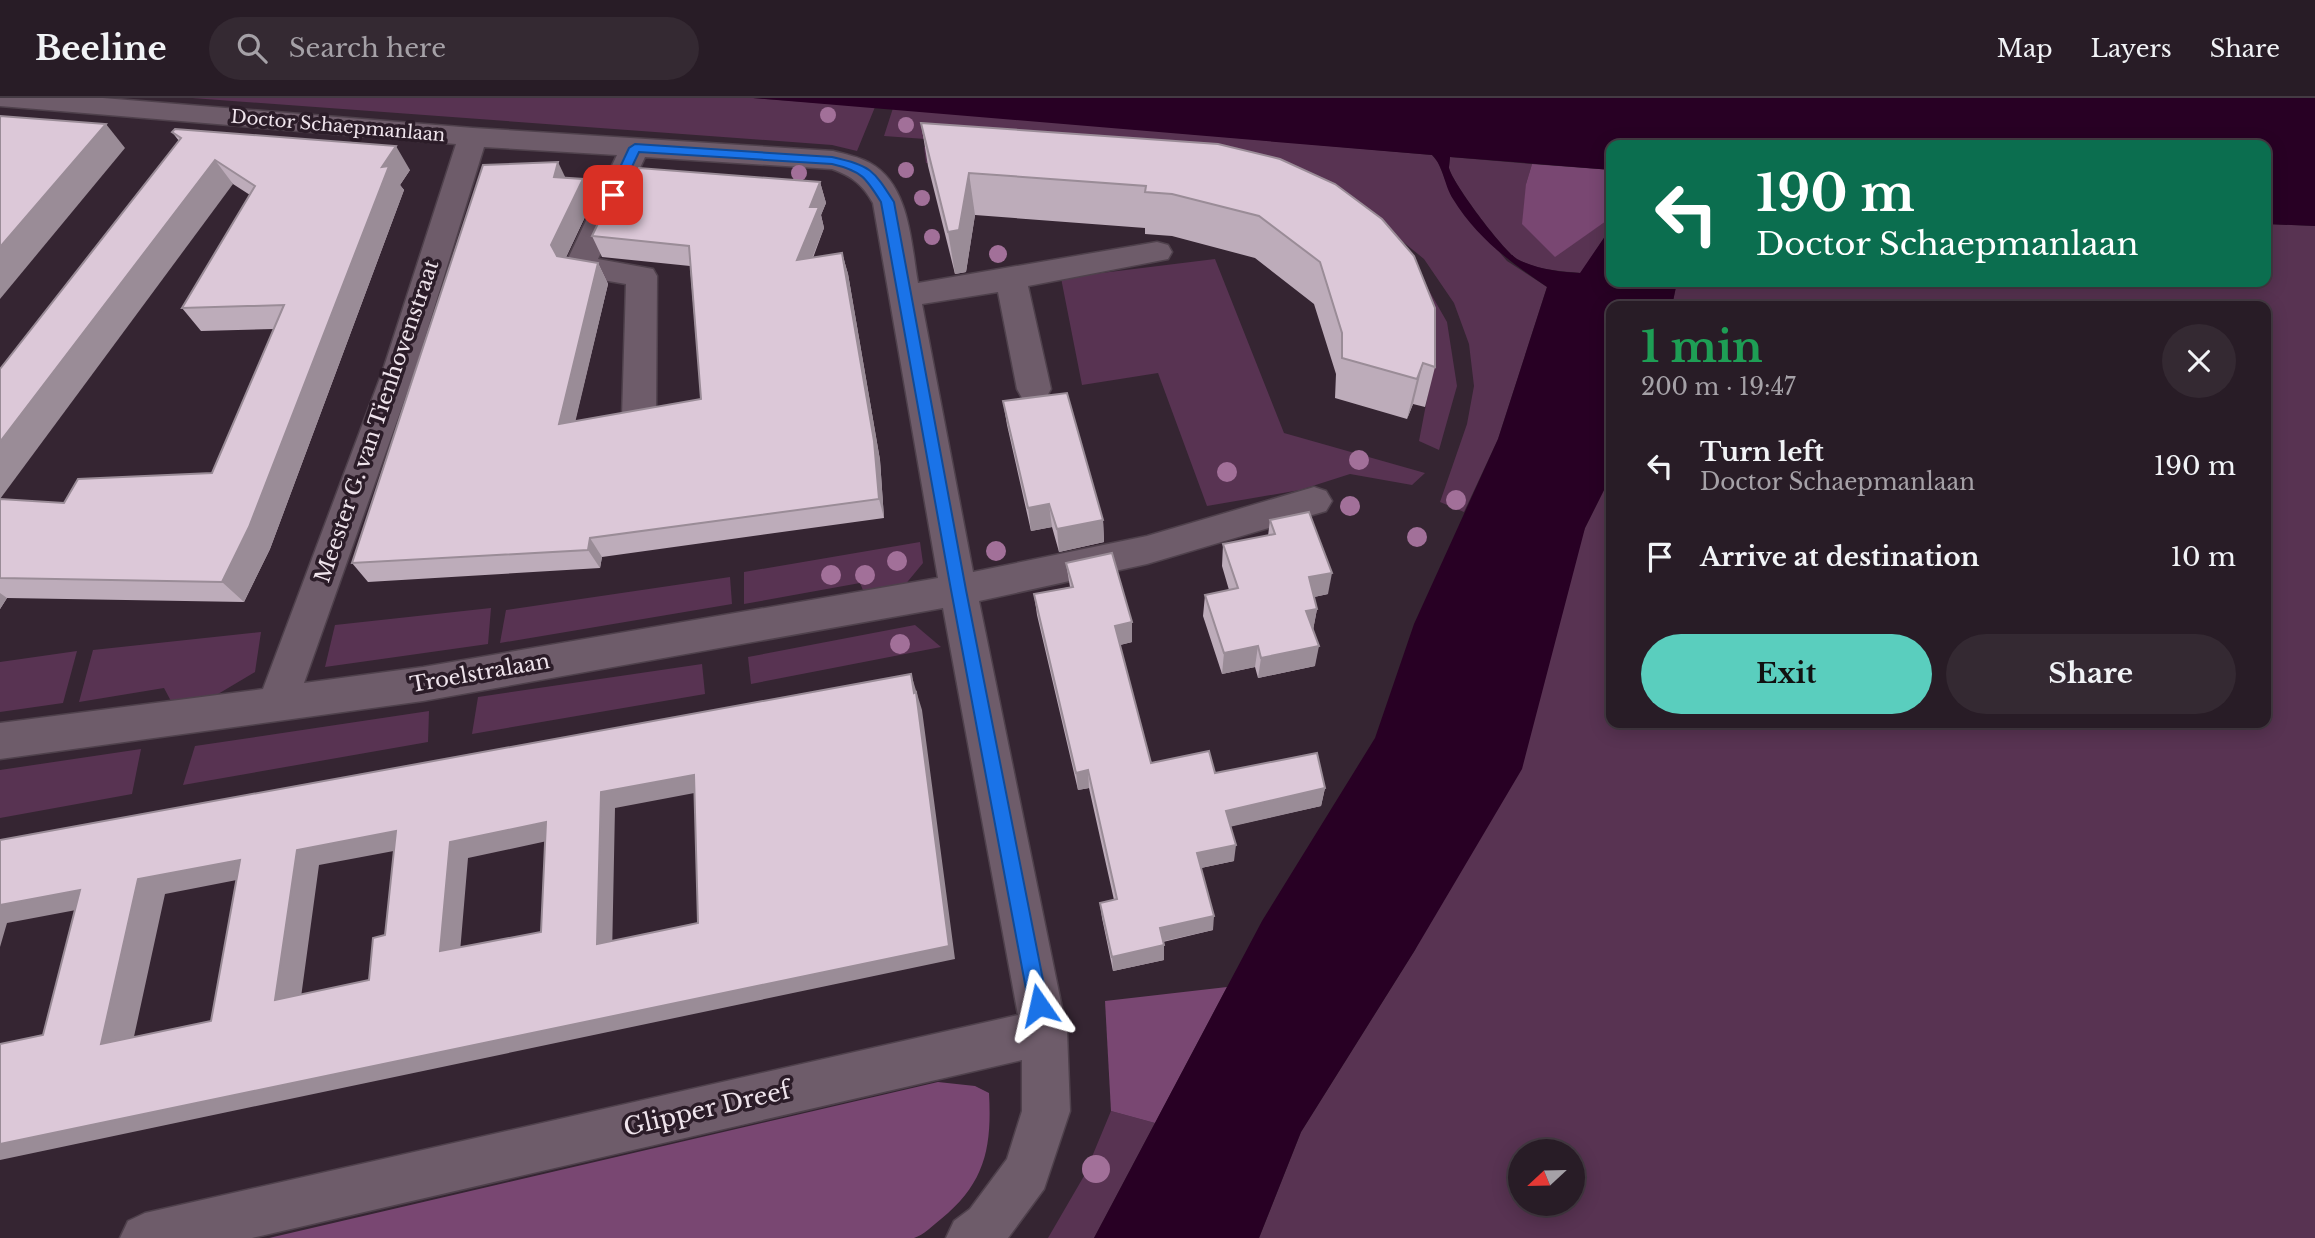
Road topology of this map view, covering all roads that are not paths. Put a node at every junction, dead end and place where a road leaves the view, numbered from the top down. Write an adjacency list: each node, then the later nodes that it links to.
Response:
1 (0, 99): 2 (street, Doctor Schaepmanlaan)
2 (205, 114): 3 (street, Doctor Schaepmanlaan); 4 (street)
3 (473, 137): 5 (street, Doctor Schaepmanlaan); 13 (street, Meester G. van Tienhovenstraat)
4 (180, 146)
5 (635, 148): 8 (street, Doctor Schaepmanlaan); 10 (street)
6 (1157, 252): 7 (street)
7 (1011, 279): 8 (street); 9 (street)
8 (904, 296): 12 (street, Doctor Schaepmanlaan)
9 (1034, 389)
10 (639, 416)
11 (1314, 501): 12 (street, Troelstralaan)
12 (958, 590): 13 (street, Troelstralaan); 15 (street, Doctor Schaepmanlaan)
13 (277, 703): 14 (street, Troelstralaan)
14 (0, 741)
15 (1044, 1032): 16 (street, Glipper Dreef); 17 (street)
16 (145, 1238)
17 (971, 1238)

